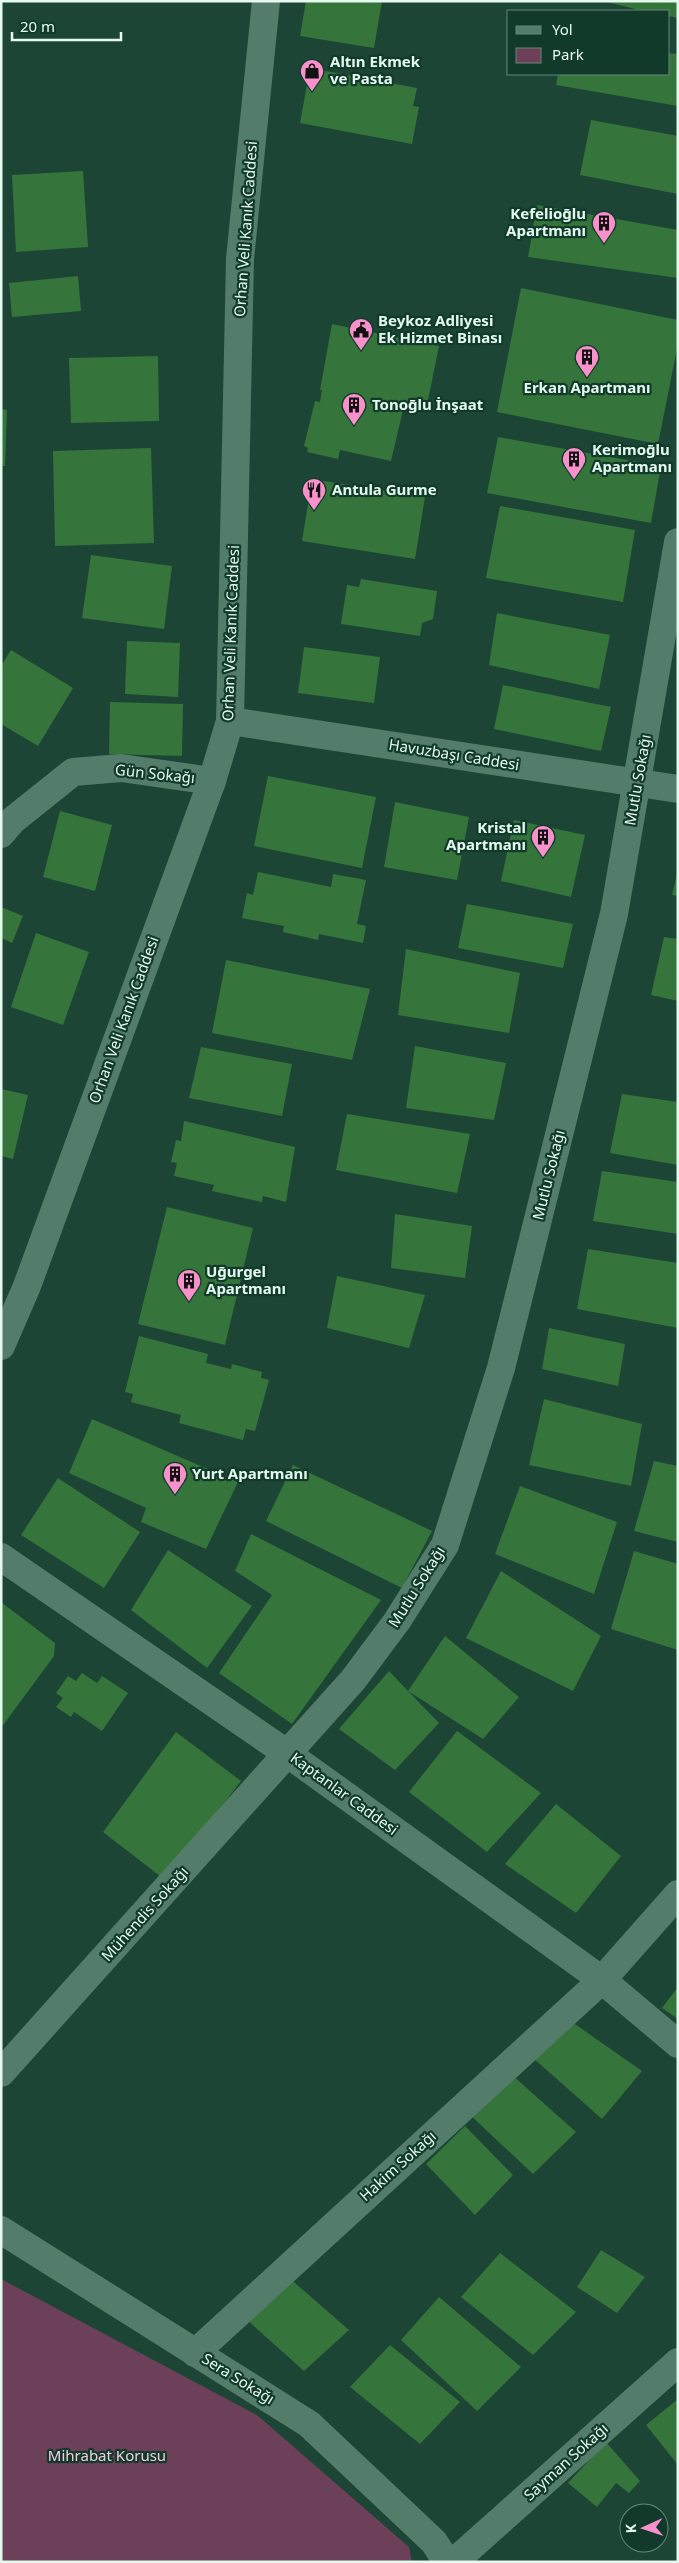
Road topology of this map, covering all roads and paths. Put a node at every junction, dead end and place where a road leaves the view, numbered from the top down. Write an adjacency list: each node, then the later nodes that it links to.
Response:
1 (266, 1): 3 (street, Orhan Veli Kanık Caddesi)
2 (678, 542): 5 (street, Mutlu Sokağı)
3 (230, 721): 4 (street, Orhan Veli Kanık Caddesi); 5 (street, Havuzbaşı Caddesi)
4 (212, 781): 7 (street, Gün Sokağı); 8 (street, Orhan Veli Kanık Caddesi)
5 (637, 783): 6 (street, Havuzbaşı Caddesi); 10 (street, Mutlu Sokağı)
6 (678, 790)
7 (1, 834)
8 (1, 1346)
9 (1, 1557): 10 (street, Kaptanlar Caddesi)
10 (288, 1754): 12 (street, Kaptanlar Caddesi); 14 (street, Mühendis Sokağı)
11 (678, 1894): 12 (street, Hakim Sokağı)
12 (602, 1980): 13 (street, Kaptanlar Caddesi); 16 (street, Hakim Sokağı)
13 (678, 2044)
14 (1, 2073)
15 (1, 2230): 16 (street, Sera Sokağı)
16 (195, 2353): 18 (street, Sera Sokağı)
17 (678, 2362): 19 (street, Sayman Sokağı)
18 (447, 2562)
19 (454, 2562)

